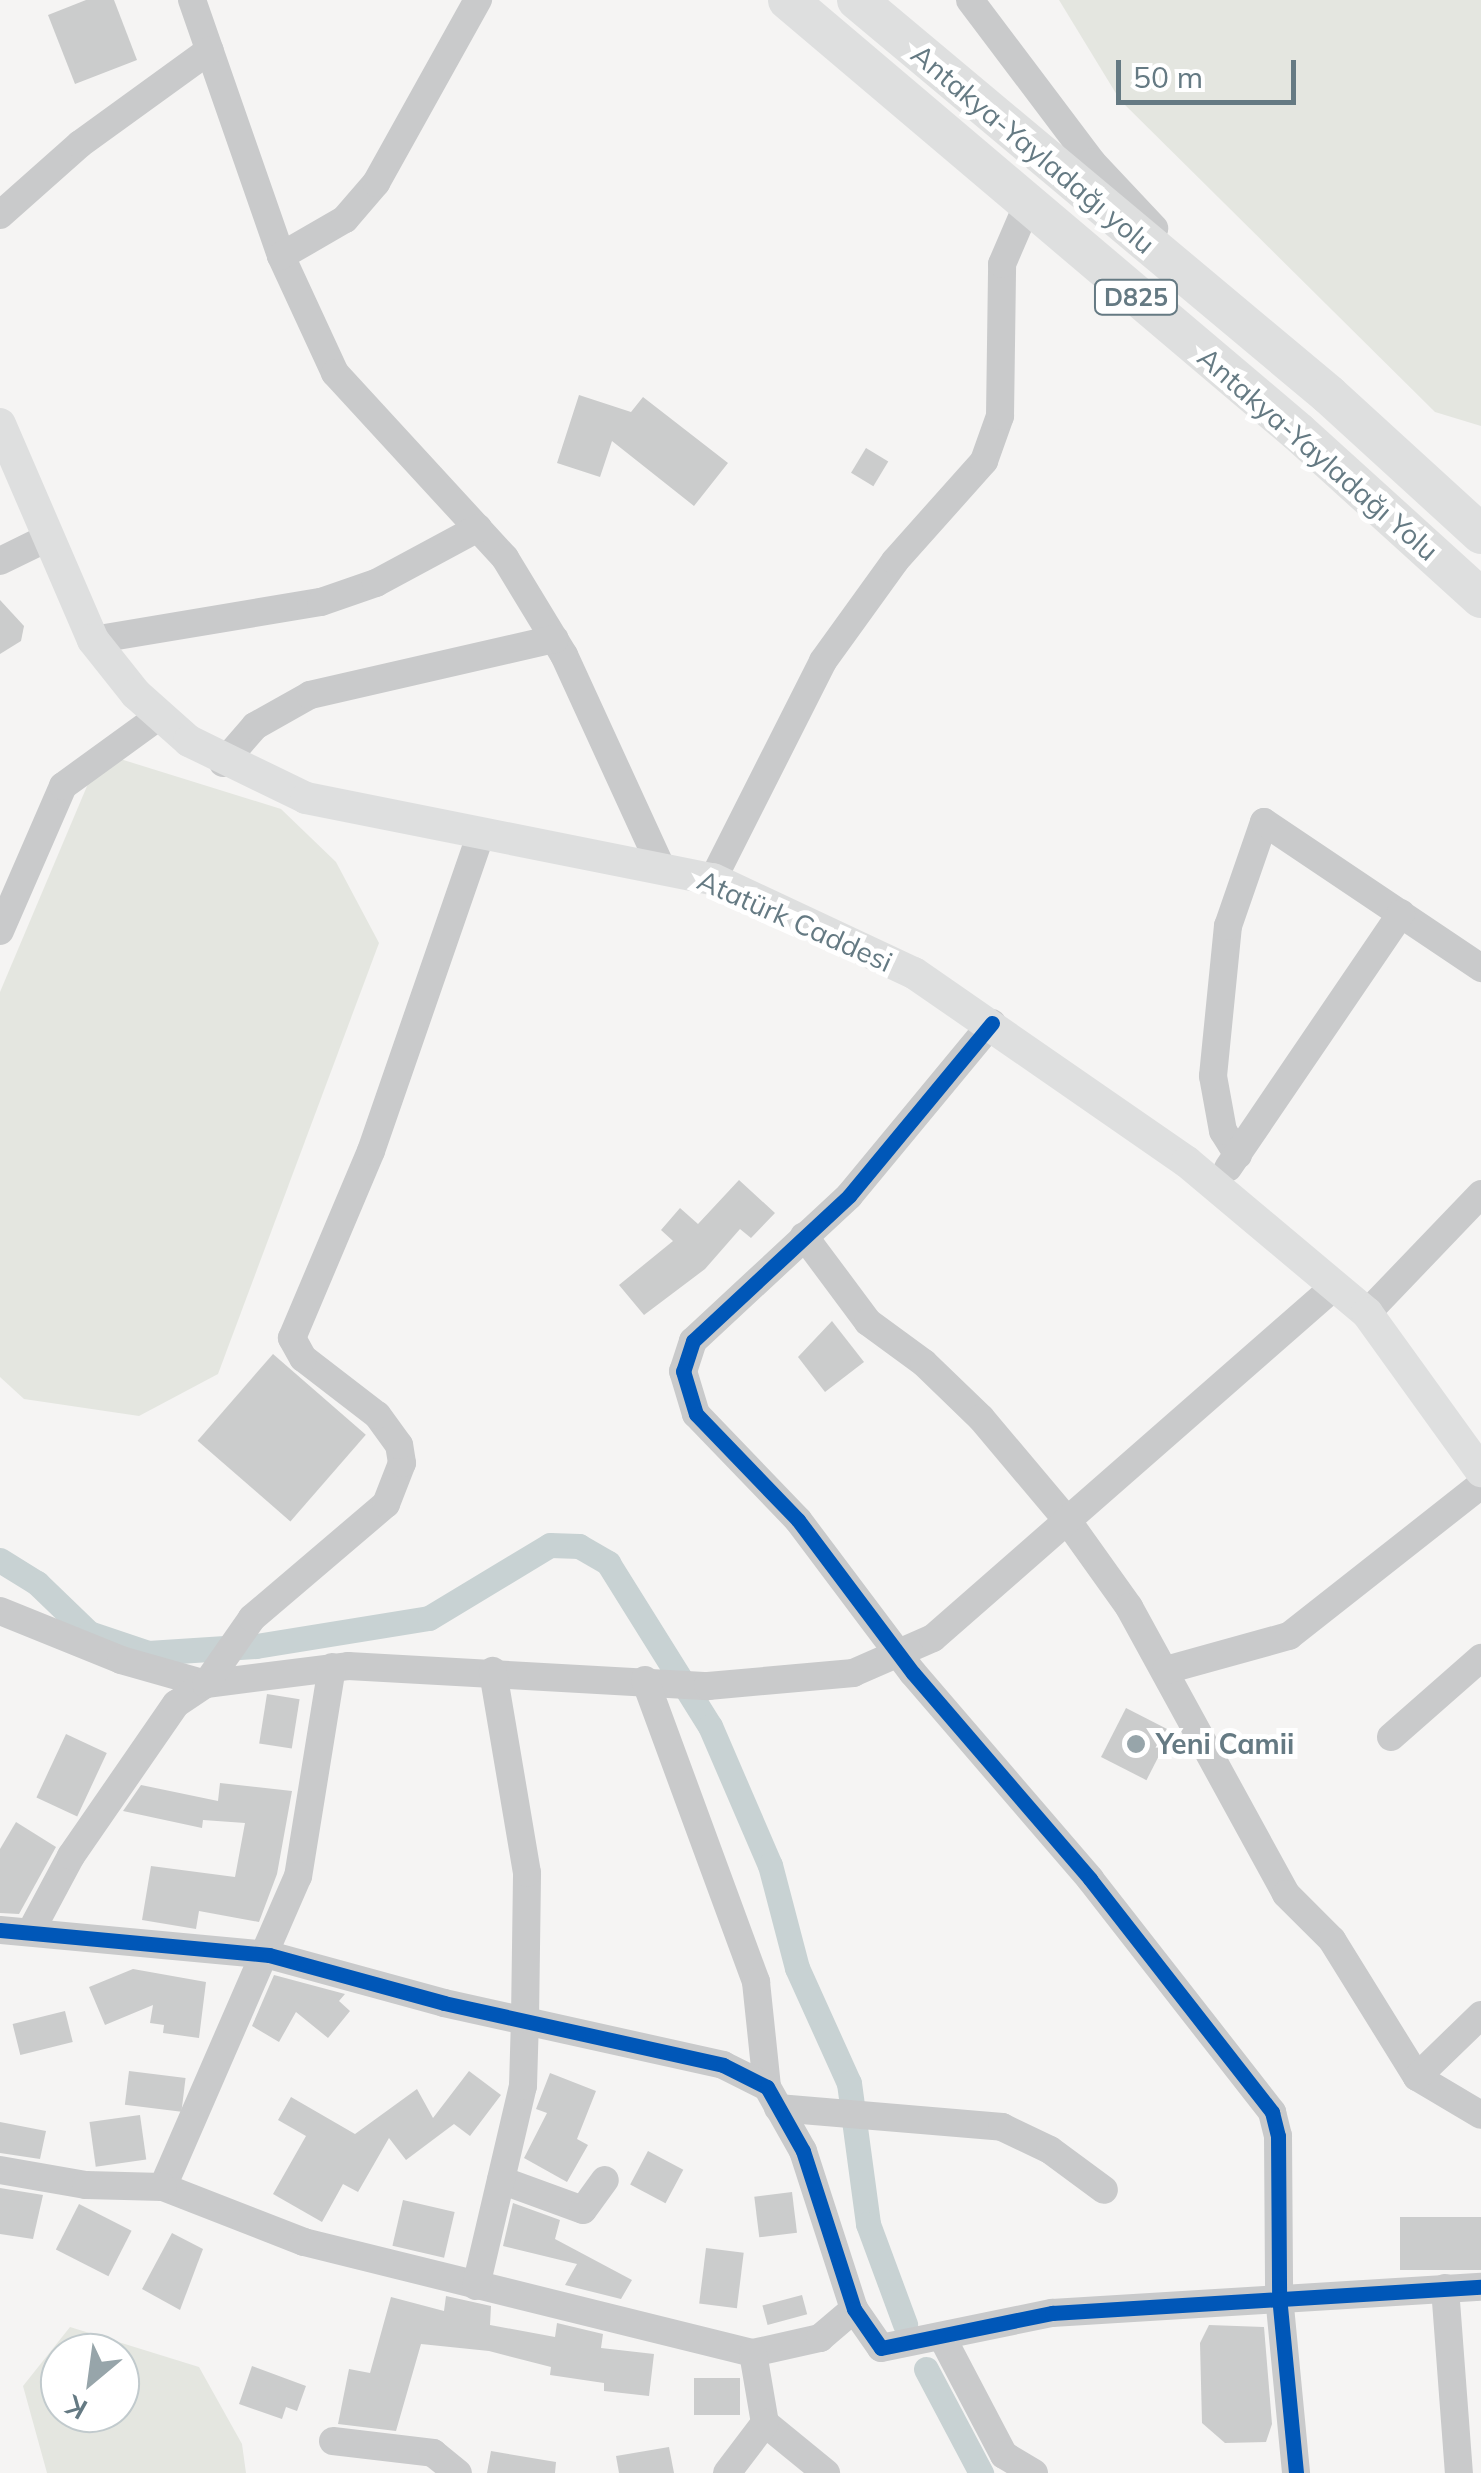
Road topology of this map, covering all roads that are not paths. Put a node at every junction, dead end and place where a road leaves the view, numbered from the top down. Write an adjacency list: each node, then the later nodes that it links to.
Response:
1 (192, 0): 6 (street)
2 (478, 0): 9 (street)
3 (788, 0): 7 (highway, Antakya-Yayladağı Yolu / D825)
4 (857, 0): 10 (highway, Antakya-Yayladağı yolu / D825)
5 (970, 0): 10 (street)
6 (210, 50): 8 (street); 9 (street)
7 (1027, 206): 16 (highway, Antakya-Yayladağı Yolu / D825); 23 (street)
8 (0, 215)
9 (281, 256): 12 (street)
10 (1330, 395): 13 (highway, Antakya-Yayladağı yolu / D825)
11 (0, 424): 14 (main road, Atatürk Caddesi)
12 (478, 528): 17 (street); 18 (street)
13 (1481, 534)
14 (49, 538): 15 (street); 18 (main road, Atatürk Caddesi)
15 (0, 561)
16 (1481, 598)
17 (555, 639): 20 (street); 22 (street)
18 (93, 640): 19 (main road, Atatürk Caddesi)
19 (158, 717): 20 (main road, Atatürk Caddesi); 25 (street)
20 (223, 763): 21 (main road, Atatürk Caddesi)
21 (481, 834): 22 (main road, Atatürk Caddesi); 44 (street)
22 (662, 869): 23 (main road, Atatürk Caddesi)
23 (713, 878): 27 (main road, Atatürk Caddesi)
24 (1401, 913): 26 (street); 28 (street); 28 (street)
25 (0, 931)
26 (1481, 968)
27 (992, 1023): 29 (main road, Atatürk Caddesi); 31 (street)
28 (1238, 1155): 29 (street)
29 (1216, 1186): 32 (main road, Atatürk Caddesi)
30 (1481, 1194): 33 (street)
31 (804, 1236): 36 (street); 38 (street)
32 (1335, 1286): 33 (main road, Atatürk Caddesi); 36 (street)
33 (1367, 1313): 34 (main road, Atatürk Caddesi)
34 (1481, 1472)
35 (1481, 1485): 41 (street)
36 (1067, 1520): 38 (street); 41 (street)
37 (0, 1610): 44 (street)
38 (900, 1654): 43 (street); 62 (street)
39 (1481, 1658): 45 (street)
40 (332, 1667): 42 (street); 44 (street); 48 (street)
41 (1166, 1670): 51 (street)
42 (493, 1672): 43 (street); 50 (street)
43 (654, 1681): 52 (street)
44 (206, 1684): 47 (street)
45 (1391, 1737)
46 (0, 1930): 47 (street)
47 (31, 1931): 48 (street)
48 (269, 1955): 50 (street); 57 (street)
49 (1481, 2015): 51 (street)
50 (525, 2019): 52 (street); 55 (street)
51 (1417, 2077): 53 (street)
52 (773, 2097): 58 (street); 63 (street)
53 (1481, 2115)
54 (0, 2170): 57 (street)
55 (501, 2180): 56 (street); 59 (street)
56 (605, 2180)
57 (163, 2188): 59 (street)
58 (1104, 2190)
59 (476, 2286): 65 (street)
60 (1445, 2288): 61 (street); 62 (street); 73 (street)
61 (1481, 2288)
62 (1279, 2296): 64 (street); 72 (street)
63 (854, 2309): 64 (street); 65 (street)
64 (943, 2339): 71 (street)
65 (753, 2353): 66 (street)
66 (764, 2424): 69 (street); 70 (street)
67 (333, 2442): 68 (street)
68 (458, 2473)
69 (727, 2473)
70 (826, 2473)
71 (1034, 2473)
72 (1296, 2473)
73 (1459, 2473)

